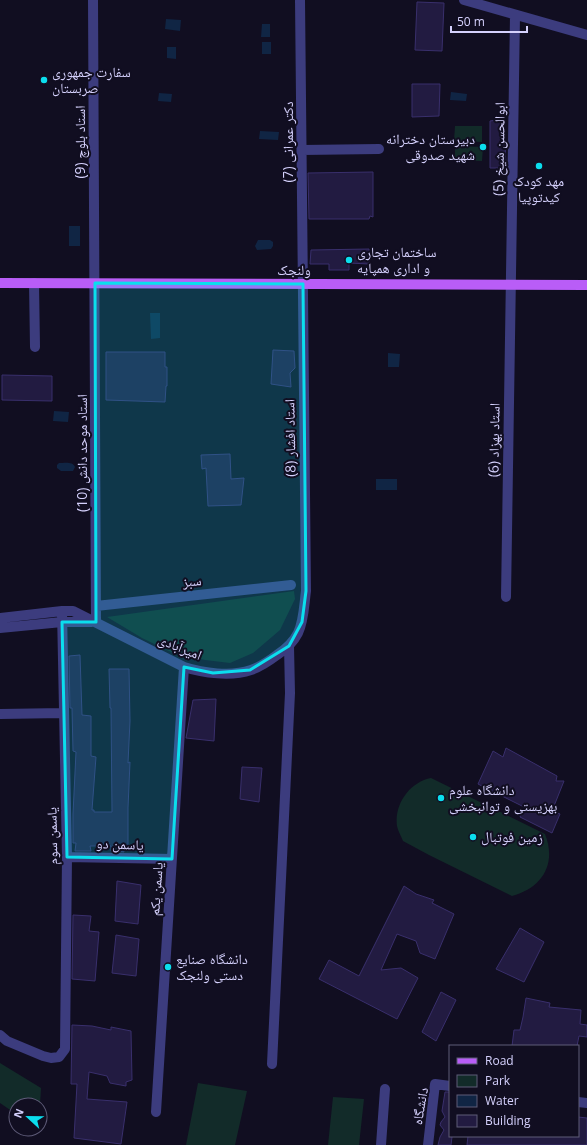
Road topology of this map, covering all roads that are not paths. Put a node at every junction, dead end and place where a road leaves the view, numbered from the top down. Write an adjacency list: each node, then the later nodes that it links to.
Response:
1 (93, 0): 10 (street, استاد بلوچ (9))
2 (300, 0): 7 (street, دکتر عمرانی (7))
3 (464, 0): 4 (street)
4 (515, 15): 5 (street); 12 (street, ابوالحسن شیخ (5))
5 (587, 35)
6 (379, 148): 7 (street)
7 (302, 150): 11 (street, دکتر عمرانی (7))
8 (0, 283): 9 (main road, ولنجک)
9 (34, 283): 10 (main road, ولنجک); 14 (street)
10 (95, 283): 11 (main road, ولنجک); 18 (street, استاد موحد دانش (10))
11 (303, 284): 12 (main road, ولنجک); 16 (street, استاد افشار (8))
12 (510, 285): 13 (main road, ولنجک); 17 (street, استاد بهزاد (6))
13 (587, 285)
14 (35, 347)
15 (291, 585): 18 (street, سبز)
16 (306, 591): 24 (street, امیرآبادی)
17 (506, 596)
18 (96, 606): 22 (street, استاد موحد دانش (10))
19 (62, 611): 20 (street, امیرآبادی); 21 (street, یاسمن سوم); 22 (street, امیرآبادی)
20 (0, 618)
21 (62, 622): 22 (street, امیرآبادی); 23 (street, امیرآبادی); 26 (street, یاسمن سوم)
22 (96, 622): 25 (street, امیرآبادی)
23 (0, 628)
24 (290, 646): 25 (street, امیرآبادی); 31 (street)
25 (184, 667): 29 (street, یاسمن یکم)
26 (63, 713): 27 (street); 28 (street, یاسمن سوم)
27 (0, 714)
28 (67, 857): 29 (street, یاسمن دو); 30 (street, یاسمن سوم)
29 (172, 859): 34 (street, یاسمن یکم)
30 (0, 1035)
31 (272, 1064)
32 (449, 1086): 36 (street, دانشگاه)
33 (385, 1088): 35 (street)
34 (156, 1112)
35 (381, 1145)
36 (428, 1145)

